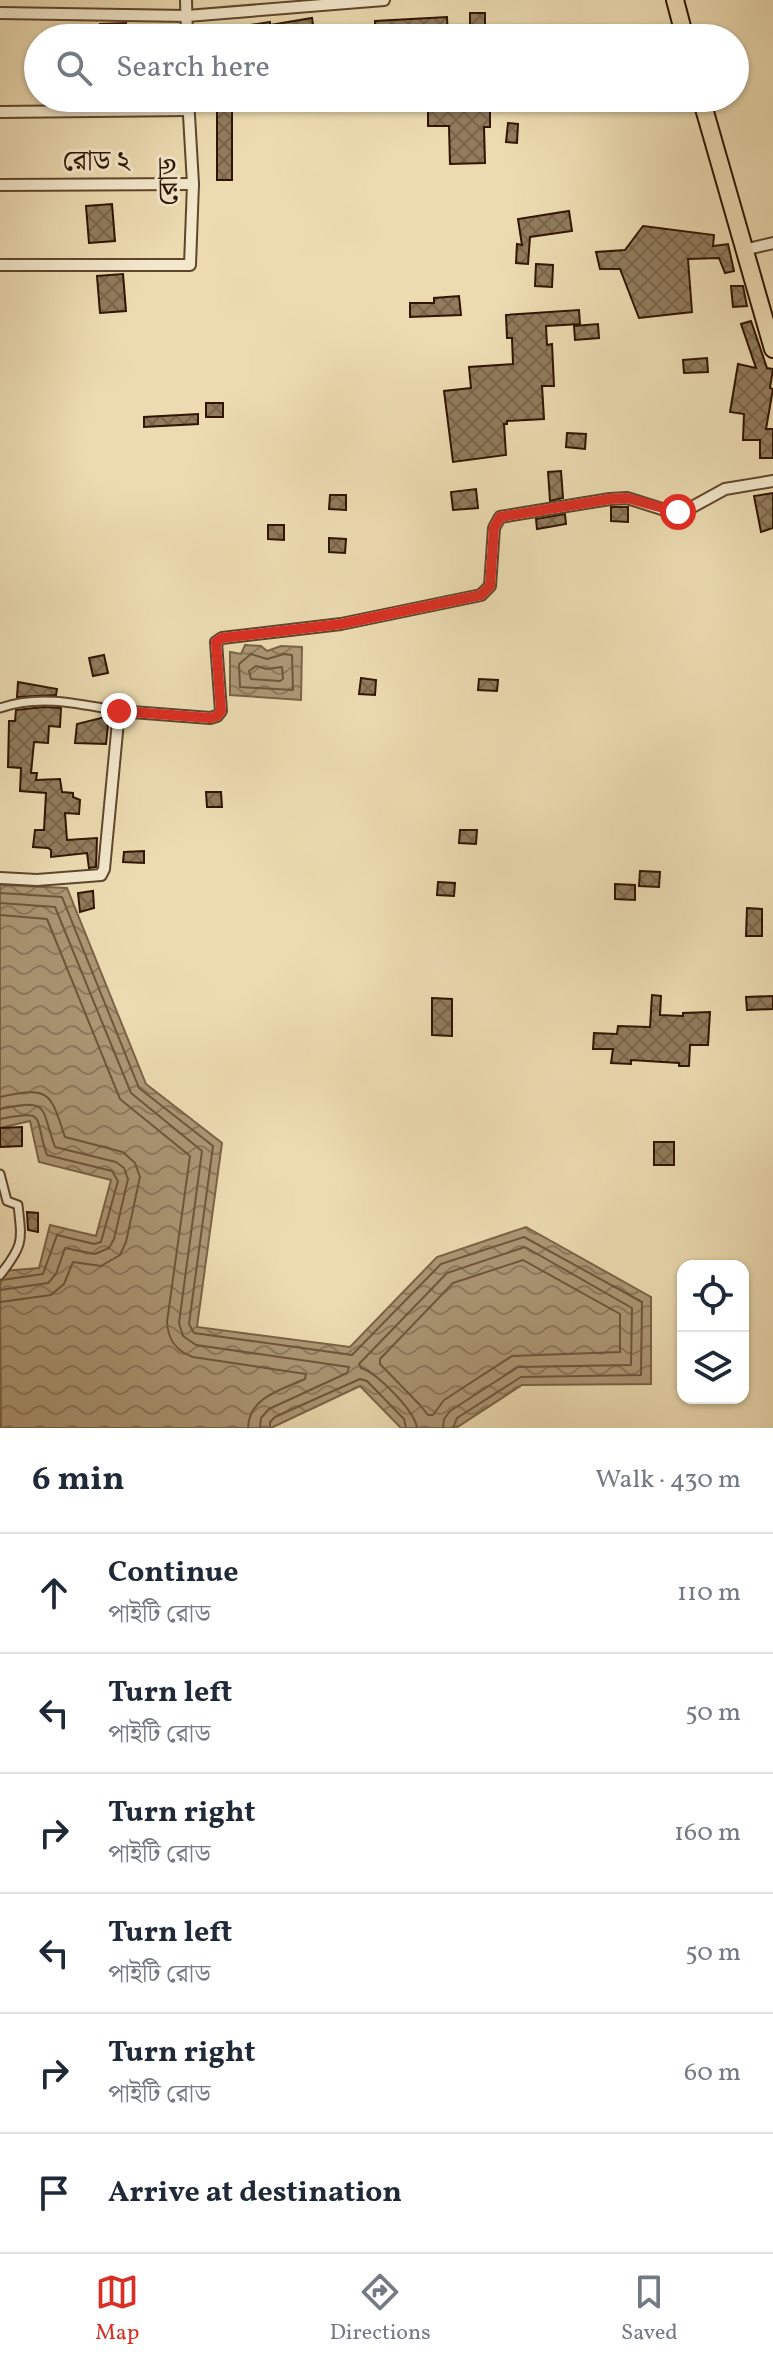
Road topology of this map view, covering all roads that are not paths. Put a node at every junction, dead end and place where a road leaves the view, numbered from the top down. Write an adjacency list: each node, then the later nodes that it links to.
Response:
1 (186, 0): 5 (street)
2 (384, 0): 5 (street)
3 (675, 0): 7 (main road)
4 (0, 13): 5 (street)
5 (187, 16): 6 (street)
6 (187, 24)
7 (681, 24)
8 (0, 112): 9 (street)
9 (24, 112)
10 (188, 112): 12 (street, রোড)
11 (705, 112): 15 (main road)
12 (193, 184): 13 (street, রোড ২); 16 (street, রোড)
13 (0, 185)
14 (773, 243): 15 (street)
15 (744, 250): 17 (main road)
16 (0, 265)
17 (773, 349)
18 (773, 481): 20 (street)
19 (0, 708): 20 (street)
20 (119, 711): 21 (street)
21 (0, 878)
22 (0, 1174): 23 (street)
23 (0, 1275)

